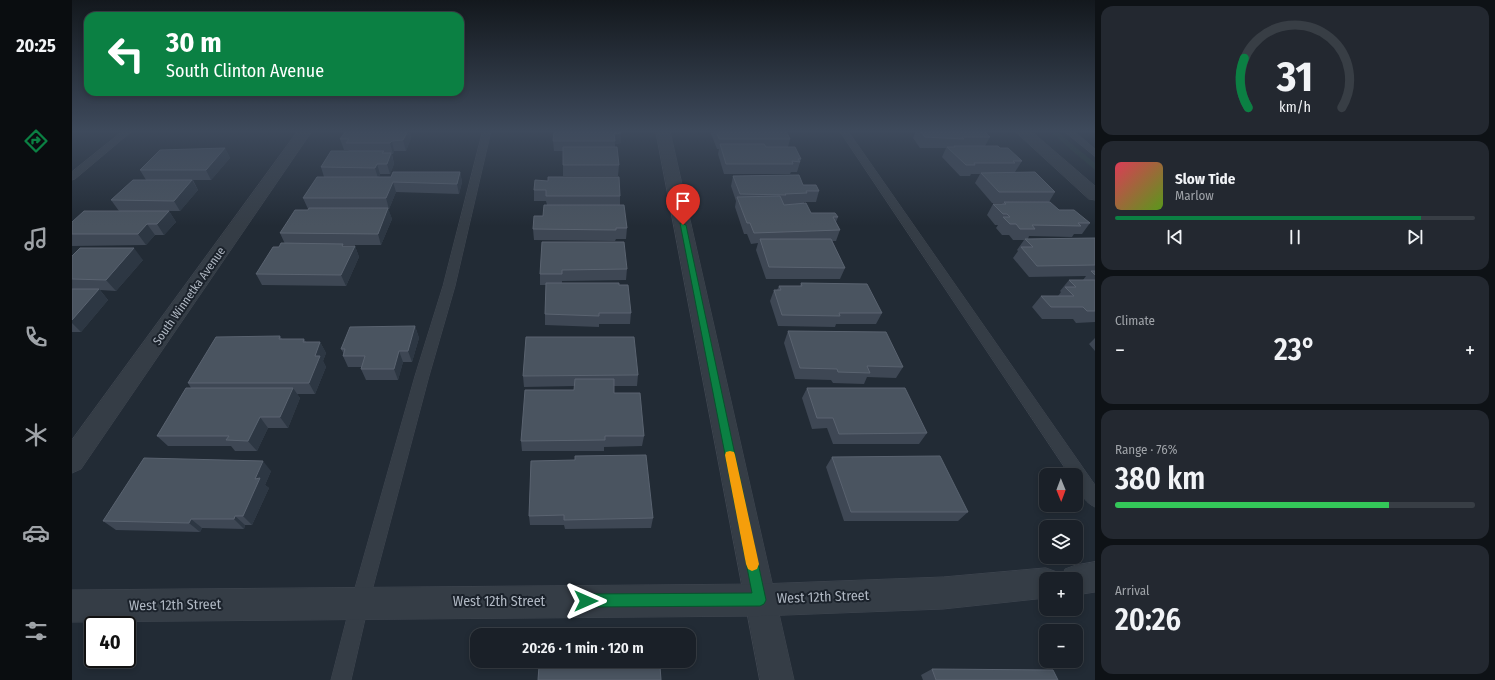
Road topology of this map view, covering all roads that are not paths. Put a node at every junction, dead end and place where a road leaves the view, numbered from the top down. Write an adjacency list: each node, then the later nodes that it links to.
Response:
1 (89, 163): 7 (lane)
2 (283, 163): 9 (street, South Winnetka Avenue)
3 (479, 163): 15 (lane)
4 (670, 163): 14 (street)
5 (866, 163): 10 (lane)
6 (1058, 163): 8 (street)
7 (72, 176)
8 (1095, 195)
9 (72, 462)
10 (1095, 499)
11 (1095, 577): 12 (street)
12 (1083, 579)
13 (1039, 584): 14 (street, West 12th Street)
14 (760, 600): 15 (street, West 12th Street); 18 (street)
15 (360, 602): 16 (street, West 12th Street); 17 (lane)
16 (72, 606)
17 (341, 680)
18 (777, 680)

